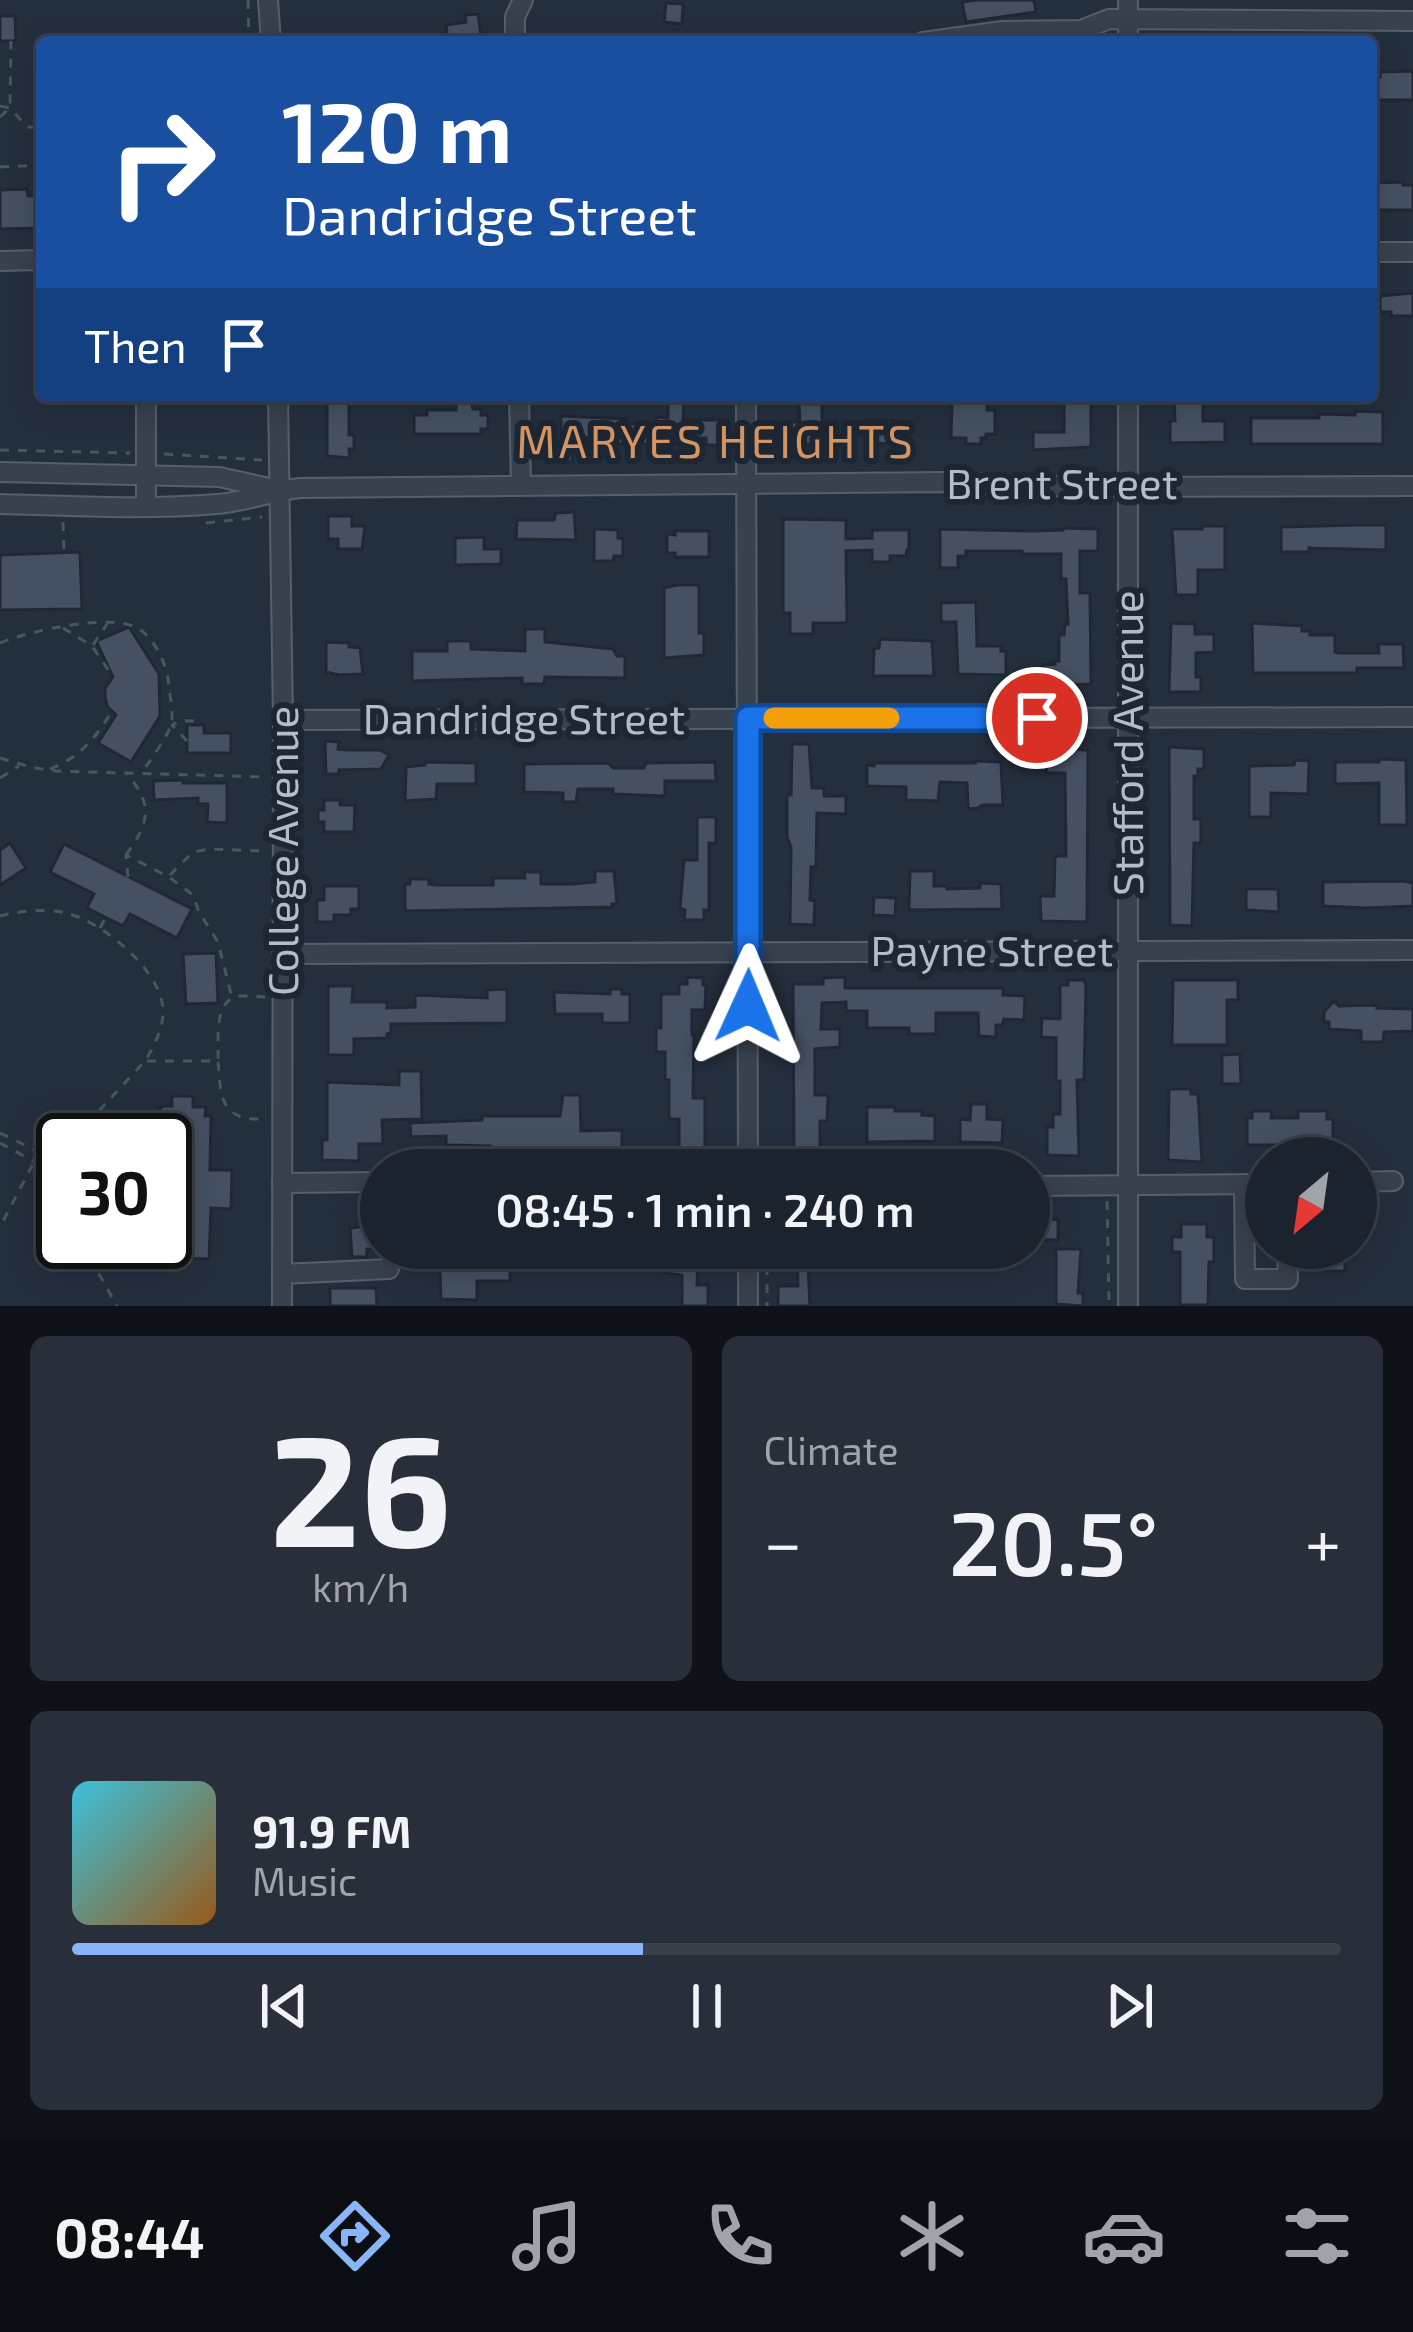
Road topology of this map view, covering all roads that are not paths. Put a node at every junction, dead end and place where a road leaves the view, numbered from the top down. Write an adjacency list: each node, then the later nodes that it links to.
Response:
1 (268, 0): 5 (street)
2 (524, 0): 6 (street)
3 (1128, 9): 4 (street); 7 (street)
4 (1413, 21)
5 (271, 36)
6 (515, 36)
7 (971, 36)
8 (1377, 251): 9 (street)
9 (1413, 252)
10 (36, 260): 11 (street)
11 (0, 261)
12 (146, 402): 18 (street)
13 (270, 402): 23 (street, College Avenue)
14 (519, 402): 19 (street)
15 (746, 402): 20 (street)
16 (1128, 402): 21 (street, Stafford Avenue)
17 (0, 472): 18 (street)
18 (147, 476): 23 (street); 25 (street)
19 (521, 485): 20 (street, Brent Street); 23 (street, Brent Street)
20 (747, 485): 21 (street, Brent Street); 27 (street)
21 (1128, 486): 22 (street, Brent Street); 28 (street, Stafford Avenue)
22 (1413, 486)
23 (278, 490): 25 (street); 29 (street, College Avenue)
24 (0, 504): 25 (street)
25 (146, 507)
26 (1413, 717): 28 (street, Dandridge Street)
27 (748, 718): 28 (street, Dandridge Street); 29 (street, Dandridge Street); 32 (street)
28 (1127, 718): 31 (street, Stafford Avenue)
29 (283, 720): 33 (street, College Avenue)
30 (1413, 950): 31 (street, Payne Street)
31 (1128, 951): 32 (street, Payne Street); 41 (street, Stafford Avenue)
32 (749, 952): 33 (street, Payne Street); 34 (street)
33 (284, 954): 38 (street, College Avenue)
34 (748, 1149)
35 (1377, 1181): 36 (street)
36 (1393, 1181)
37 (360, 1182): 38 (street)
38 (282, 1183): 45 (street, College Avenue)
39 (1244, 1184): 41 (street); 44 (street)
40 (1050, 1186): 41 (street)
41 (1129, 1186): 48 (street, Stafford Avenue)
42 (389, 1269): 45 (street)
43 (748, 1269): 47 (street)
44 (1288, 1269)
45 (282, 1274): 46 (street, College Avenue)
46 (282, 1306)
47 (748, 1306)
48 (1128, 1306)

